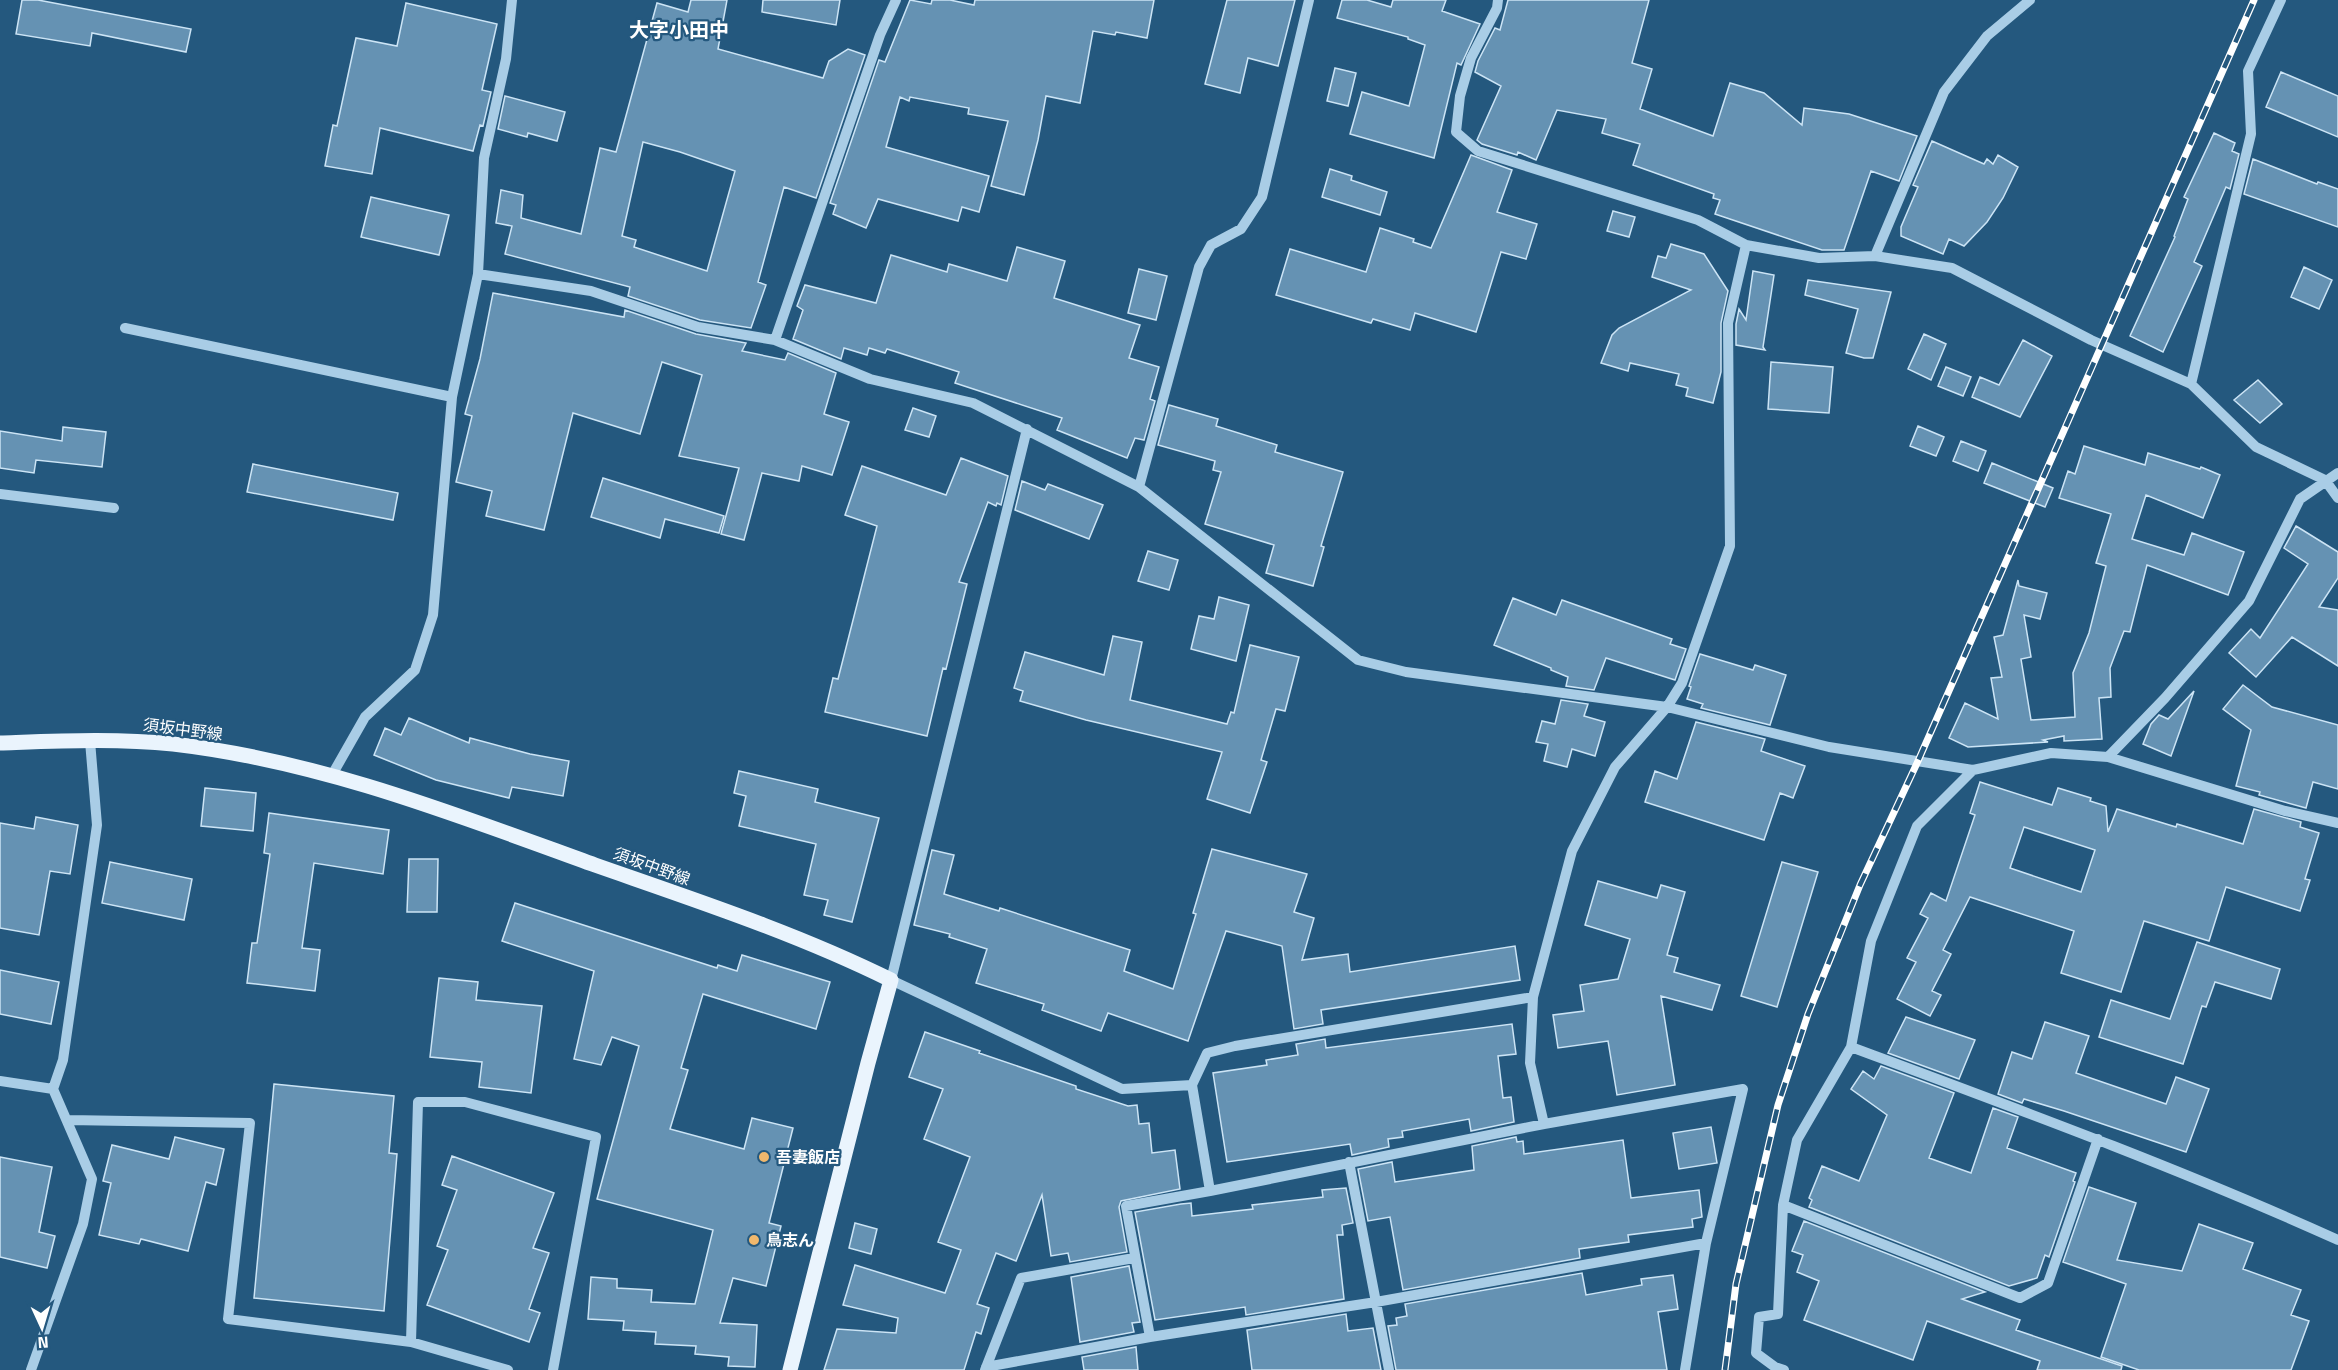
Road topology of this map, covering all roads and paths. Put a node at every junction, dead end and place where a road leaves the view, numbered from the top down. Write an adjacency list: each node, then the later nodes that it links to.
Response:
1 (512, 0): 9 (street)
2 (896, 0): 11 (street)
3 (1309, 0): 17 (street)
4 (1498, 0): 7 (street)
5 (2030, 0): 8 (street)
6 (2281, 0): 12 (street)
7 (1746, 245): 8 (street); 21 (street)
8 (1875, 256): 12 (street)
9 (478, 274): 11 (street); 13 (street)
10 (124, 328): 13 (street)
11 (775, 340): 14 (street)
12 (2191, 384): 16 (street)
13 (452, 397): 26 (street)
14 (1027, 429): 17 (street); 28 (street)
15 (2338, 473): 16 (street)
16 (2325, 480): 19 (street); 24 (street)
17 (1139, 487): 21 (street)
18 (0, 494): 20 (street)
19 (2338, 498)
20 (114, 508)
21 (1667, 707): 25 (street); 29 (street)
22 (90, 741): 23 (main road, 須坂中野線); 26 (main road, 須坂中野線); 33 (street)
23 (0, 743)
24 (2108, 757): 25 (street); 27 (street)
25 (1973, 770): 30 (street)
26 (332, 775): 28 (main road, 須坂中野線)
27 (2338, 823)
28 (891, 980): 32 (street); 50 (main road)
29 (1533, 997): 32 (street); 35 (street)
30 (1851, 1047): 36 (street); 39 (street)
31 (0, 1081): 33 (street)
32 (1192, 1084): 38 (street)
33 (53, 1089): 34 (street)
34 (68, 1120): 45 (street); 47 (street)
35 (1544, 1124): 37 (street); 41 (street)
36 (2098, 1139): 39 (street); 40 (street)
37 (1349, 1162): 38 (street); 43 (street)
38 (1210, 1191): 42 (street)
39 (1783, 1205): 53 (street)
40 (2338, 1240)
41 (1706, 1243): 43 (street); 52 (street)
42 (1134, 1258): 44 (street); 46 (street)
43 (1376, 1302): 44 (street); 51 (street)
44 (1149, 1337): 46 (street)
45 (411, 1342): 48 (street); 49 (street)
46 (985, 1369)
47 (31, 1370)
48 (508, 1370)
49 (553, 1370)
50 (790, 1370)
51 (1389, 1370)
52 (1685, 1370)
53 (1784, 1370)

